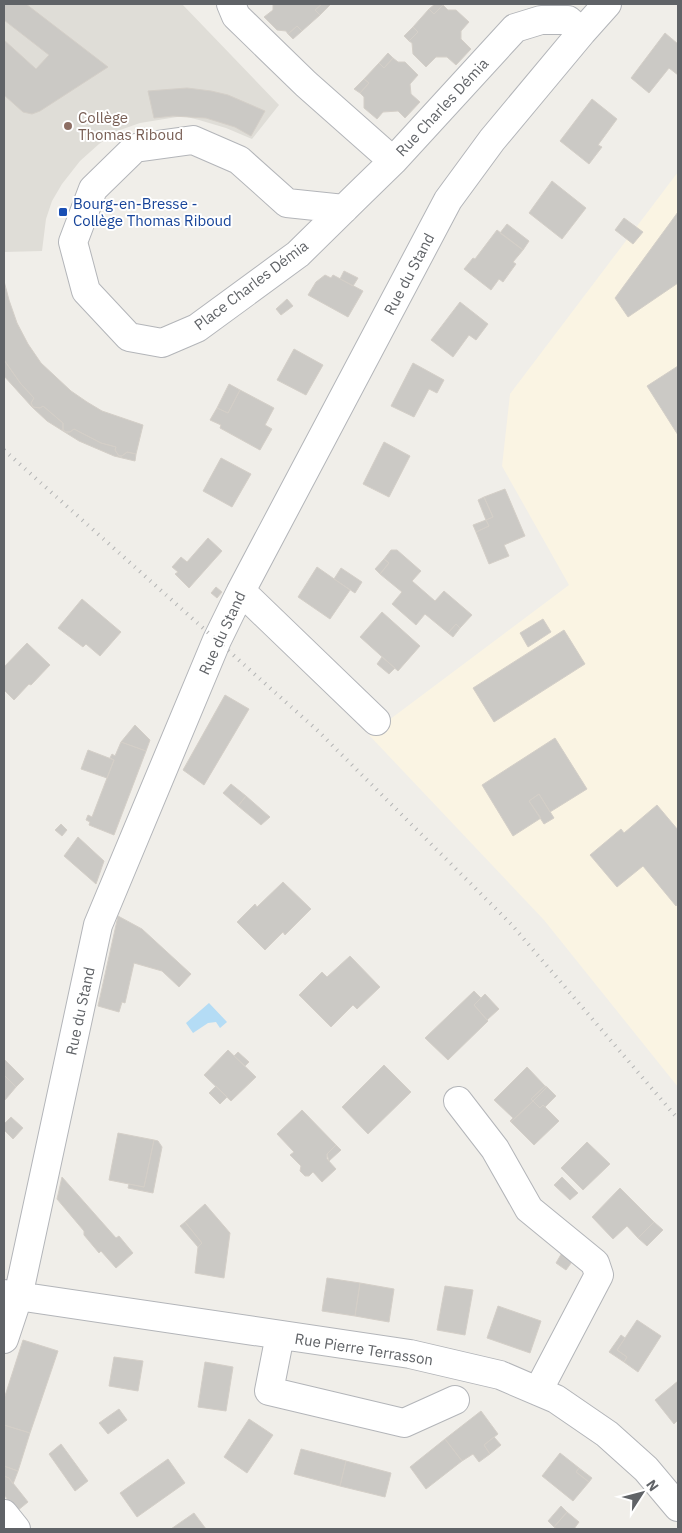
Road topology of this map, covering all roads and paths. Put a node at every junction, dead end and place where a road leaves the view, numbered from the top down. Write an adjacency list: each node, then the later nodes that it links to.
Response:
1 (231, 4): 4 (street, Rue Charles Démia)
2 (607, 4): 3 (street, Rue du Stand)
3 (582, 32): 4 (street, Rue Charles Démia); 6 (street, Rue du Stand)
4 (393, 161): 5 (street, Place Charles Démia)
5 (344, 209): 5 (street, Place Charles Démia)
6 (241, 591): 7 (street); 9 (street, Rue du Stand)
7 (376, 721)
8 (458, 1100): 12 (street)
9 (11, 1295): 10 (street, Rue Pierre Terrasson); 11 (street, Rue du Stand)
10 (280, 1335): 12 (street, Rue Pierre Terrasson); 13 (street)
11 (4, 1339)
12 (538, 1391): 14 (street, Rue Pierre Terrasson)
13 (455, 1400)
14 (678, 1507)
15 (4, 1514): 16 (street)
16 (16, 1529)

